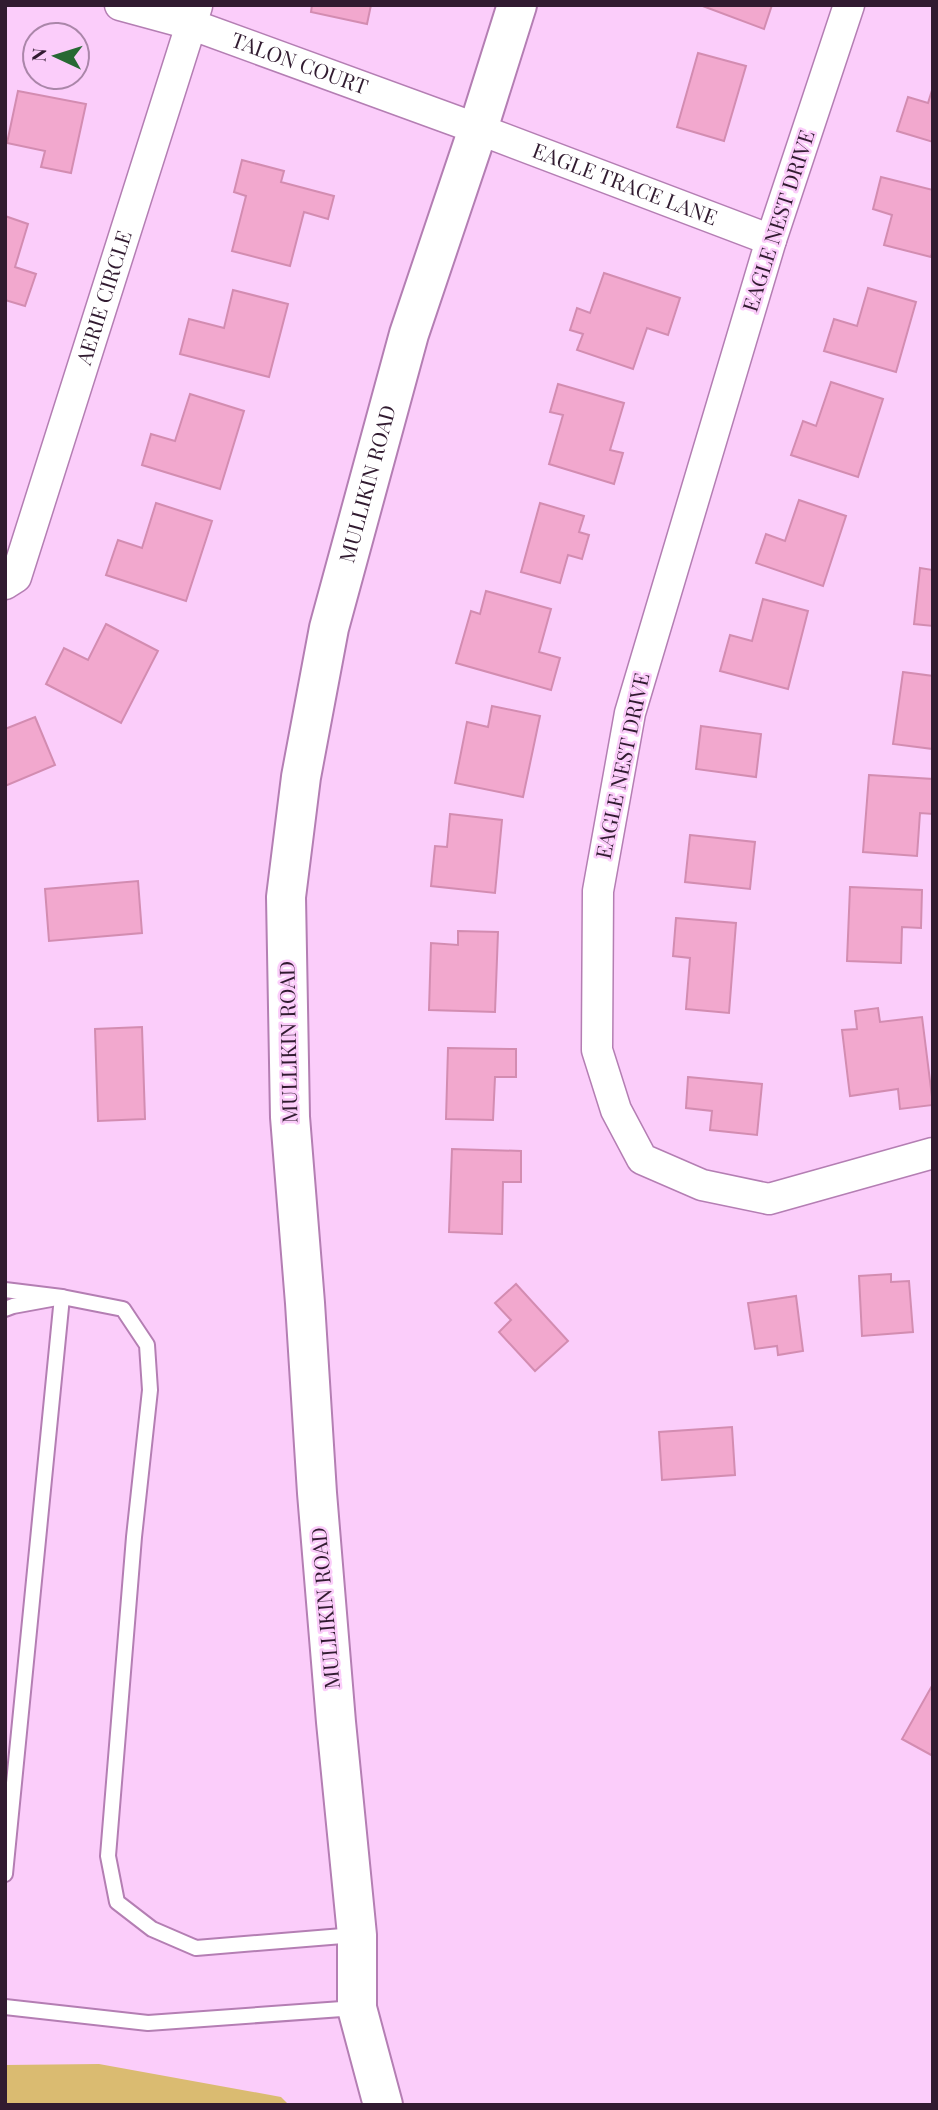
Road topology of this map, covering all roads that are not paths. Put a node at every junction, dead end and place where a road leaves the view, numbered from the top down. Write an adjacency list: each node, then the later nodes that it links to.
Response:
1 (120, 5): 4 (street, TALON COURT)
2 (517, 5): 5 (street, MULLIKIN ROAD)
3 (849, 5): 6 (street, EAGLE NEST DRIVE)
4 (194, 15): 5 (street, TALON COURT); 7 (street, AERIE CIRCLE)
5 (478, 129): 6 (street, EAGLE TRACE LANE); 13 (street, MULLIKIN ROAD)
6 (771, 240): 8 (street, EAGLE NEST DRIVE)
7 (5, 584)
8 (933, 1153)
9 (5, 1290): 10 (lane)
10 (62, 1297): 11 (lane); 12 (lane); 13 (lane)
11 (5, 1309)
12 (5, 1874)
13 (357, 1935): 15 (street, MULLIKIN ROAD)
14 (5, 2007): 15 (lane)
15 (358, 2008): 16 (street, MULLIKIN ROAD)
16 (383, 2105)

